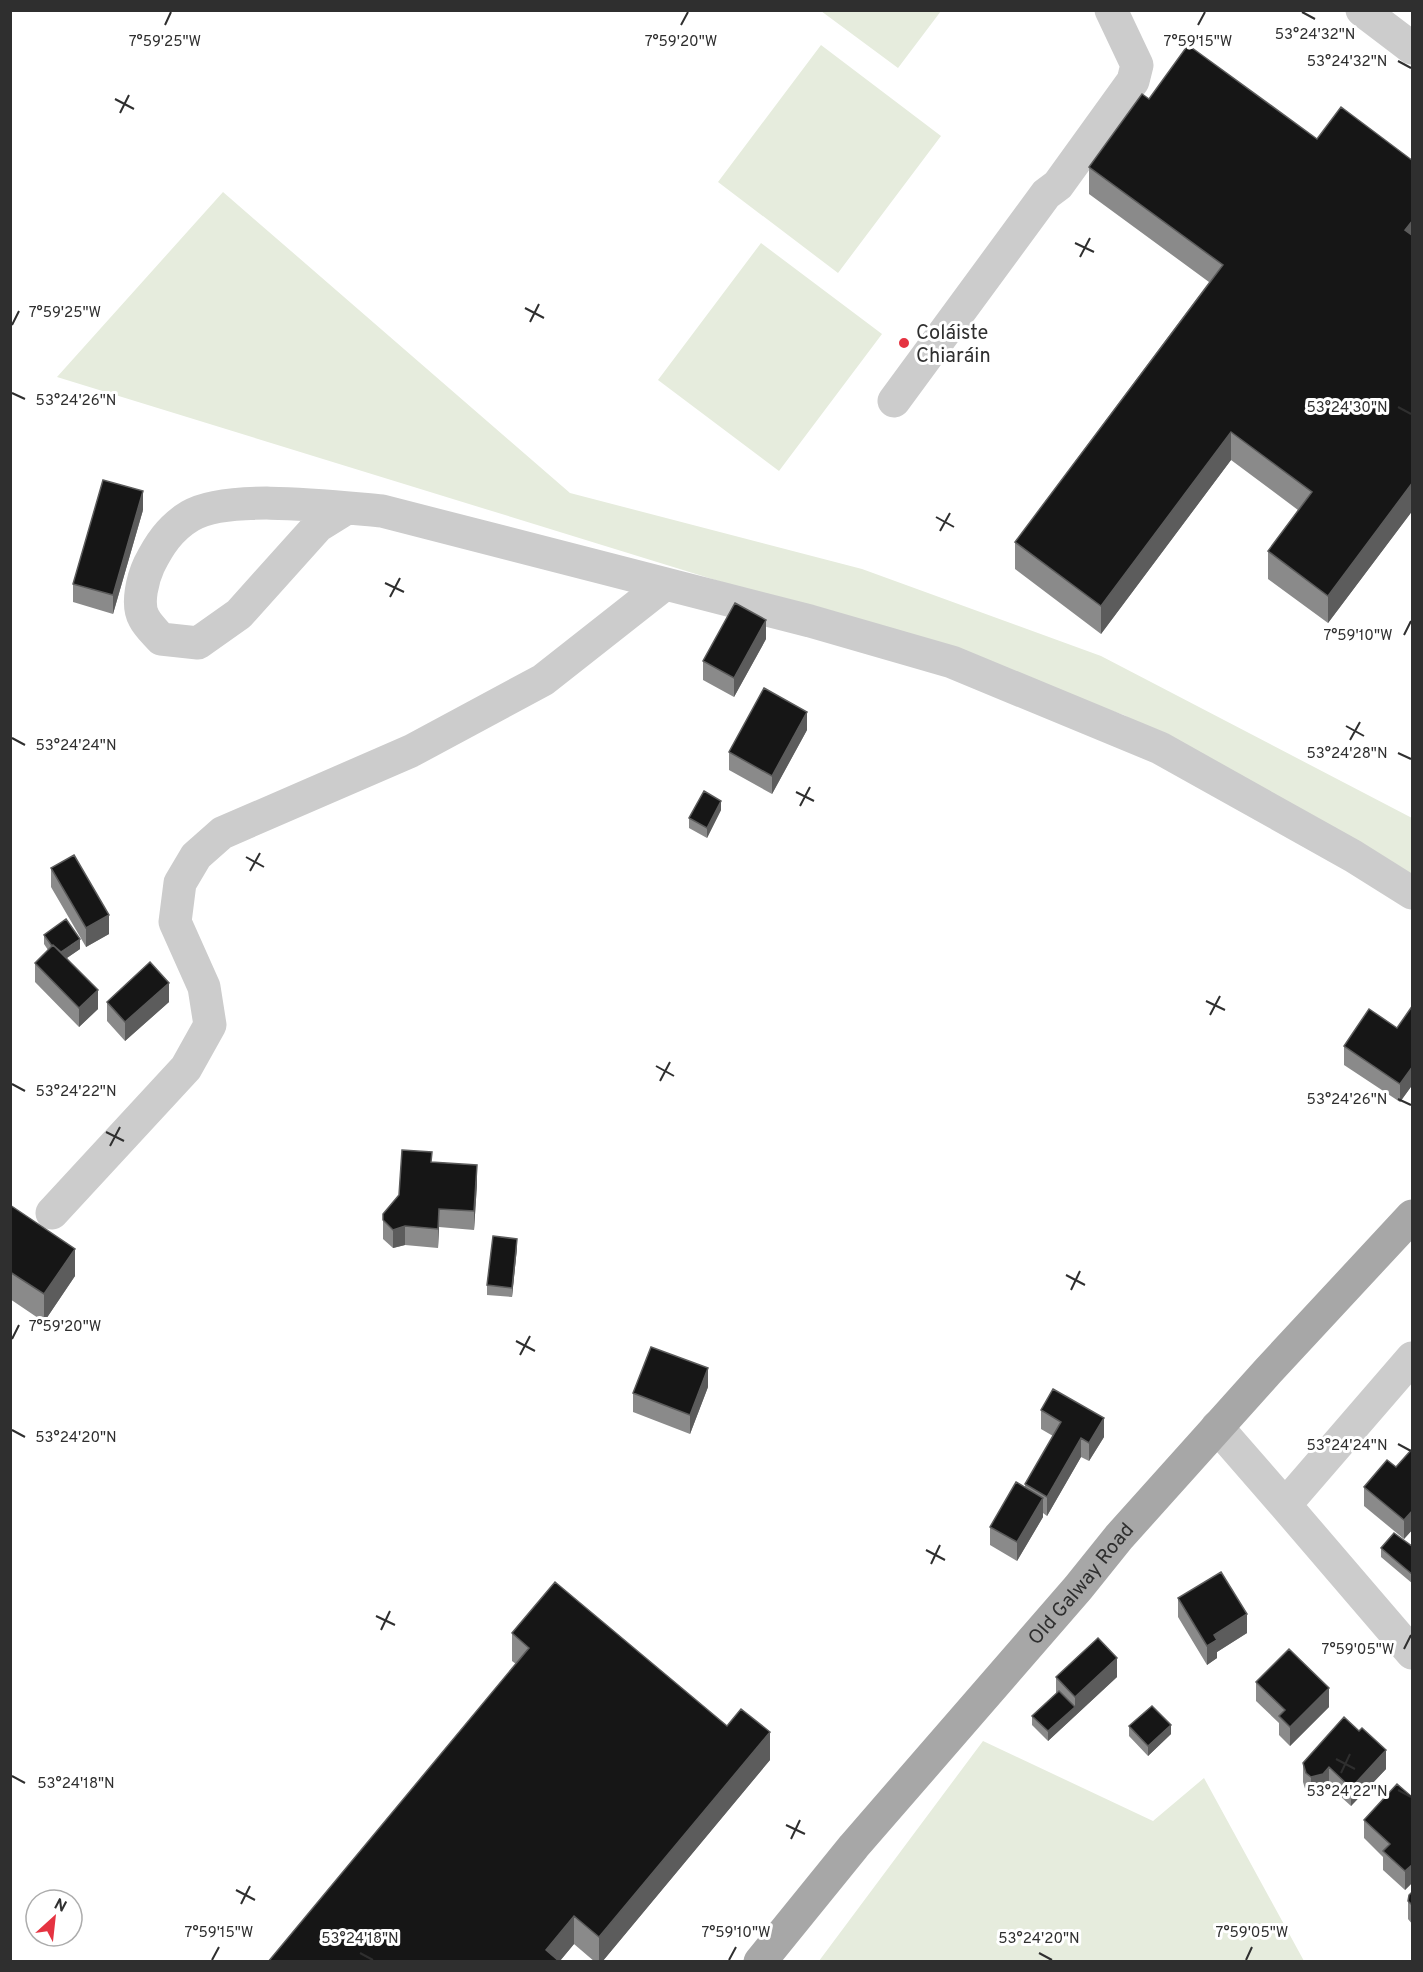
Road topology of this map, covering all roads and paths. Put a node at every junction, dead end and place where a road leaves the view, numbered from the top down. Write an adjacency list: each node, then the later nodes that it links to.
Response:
1 (1111, 10): 4 (street)
2 (1362, 10): 3 (street)
3 (1413, 48)
4 (894, 401)
5 (347, 508): 5 (street); 6 (street)
6 (665, 584): 7 (street); 8 (street)
7 (1413, 893)
8 (52, 1214)
9 (1413, 1216): 11 (main road, Old Galway Road)
10 (1413, 1358): 12 (street)
11 (1217, 1427): 12 (street); 14 (main road, Old Galway Road)
12 (1285, 1504): 13 (street)
13 (1413, 1653)
14 (760, 1962)

